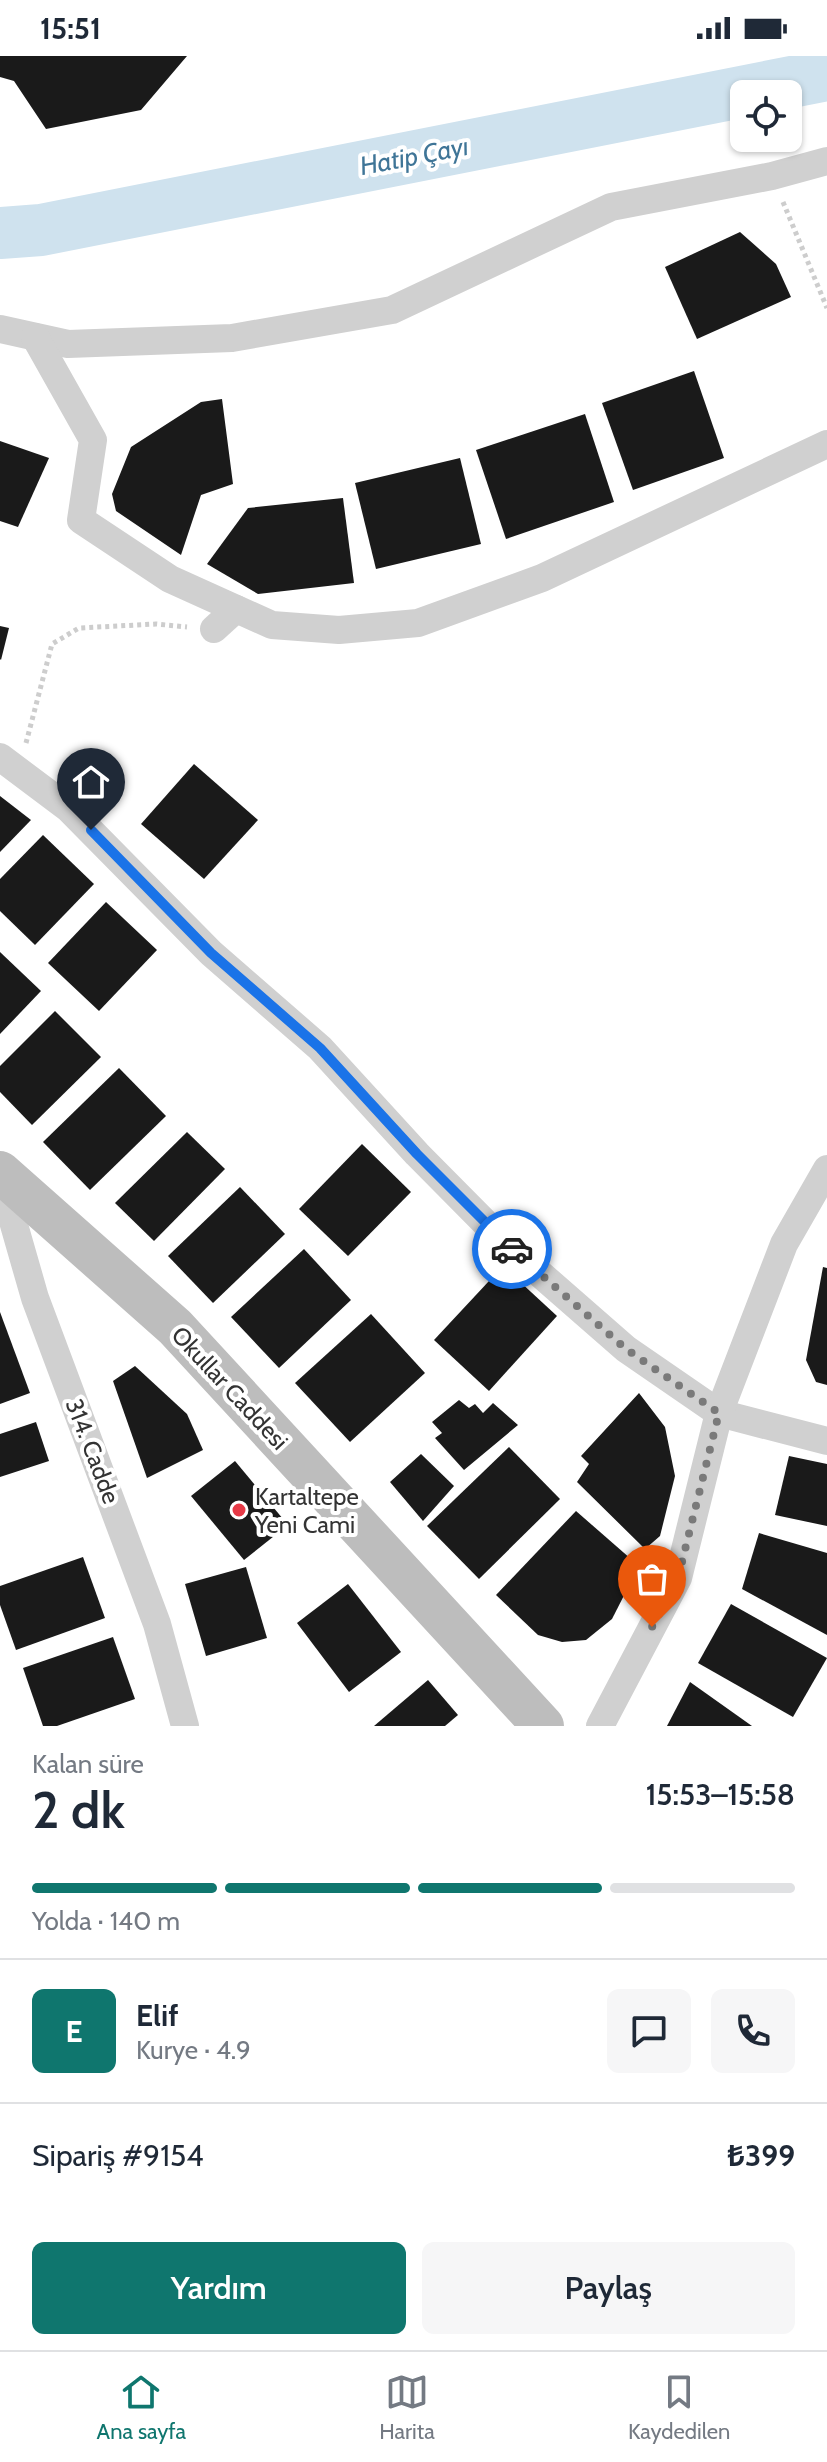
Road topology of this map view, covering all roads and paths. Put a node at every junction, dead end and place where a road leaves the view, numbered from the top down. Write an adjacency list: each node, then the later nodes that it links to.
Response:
1 (827, 161): 2 (street)
2 (772, 176): 3 (path); 5 (street)
3 (827, 308)
4 (0, 329): 5 (street)
5 (35, 337): 7 (street)
6 (827, 444): 7 (street)
7 (236, 609): 8 (street)
8 (214, 629): 9 (path)
9 (14, 761): 12 (street)
10 (827, 1169): 12 (street)
11 (0, 1174): 14 (street, 314. Cadde); 15 (street, Okullar Caddesi)
12 (719, 1413): 13 (street); 16 (street)
13 (827, 1441)
14 (185, 1726)
15 (543, 1726)
16 (600, 1726)

